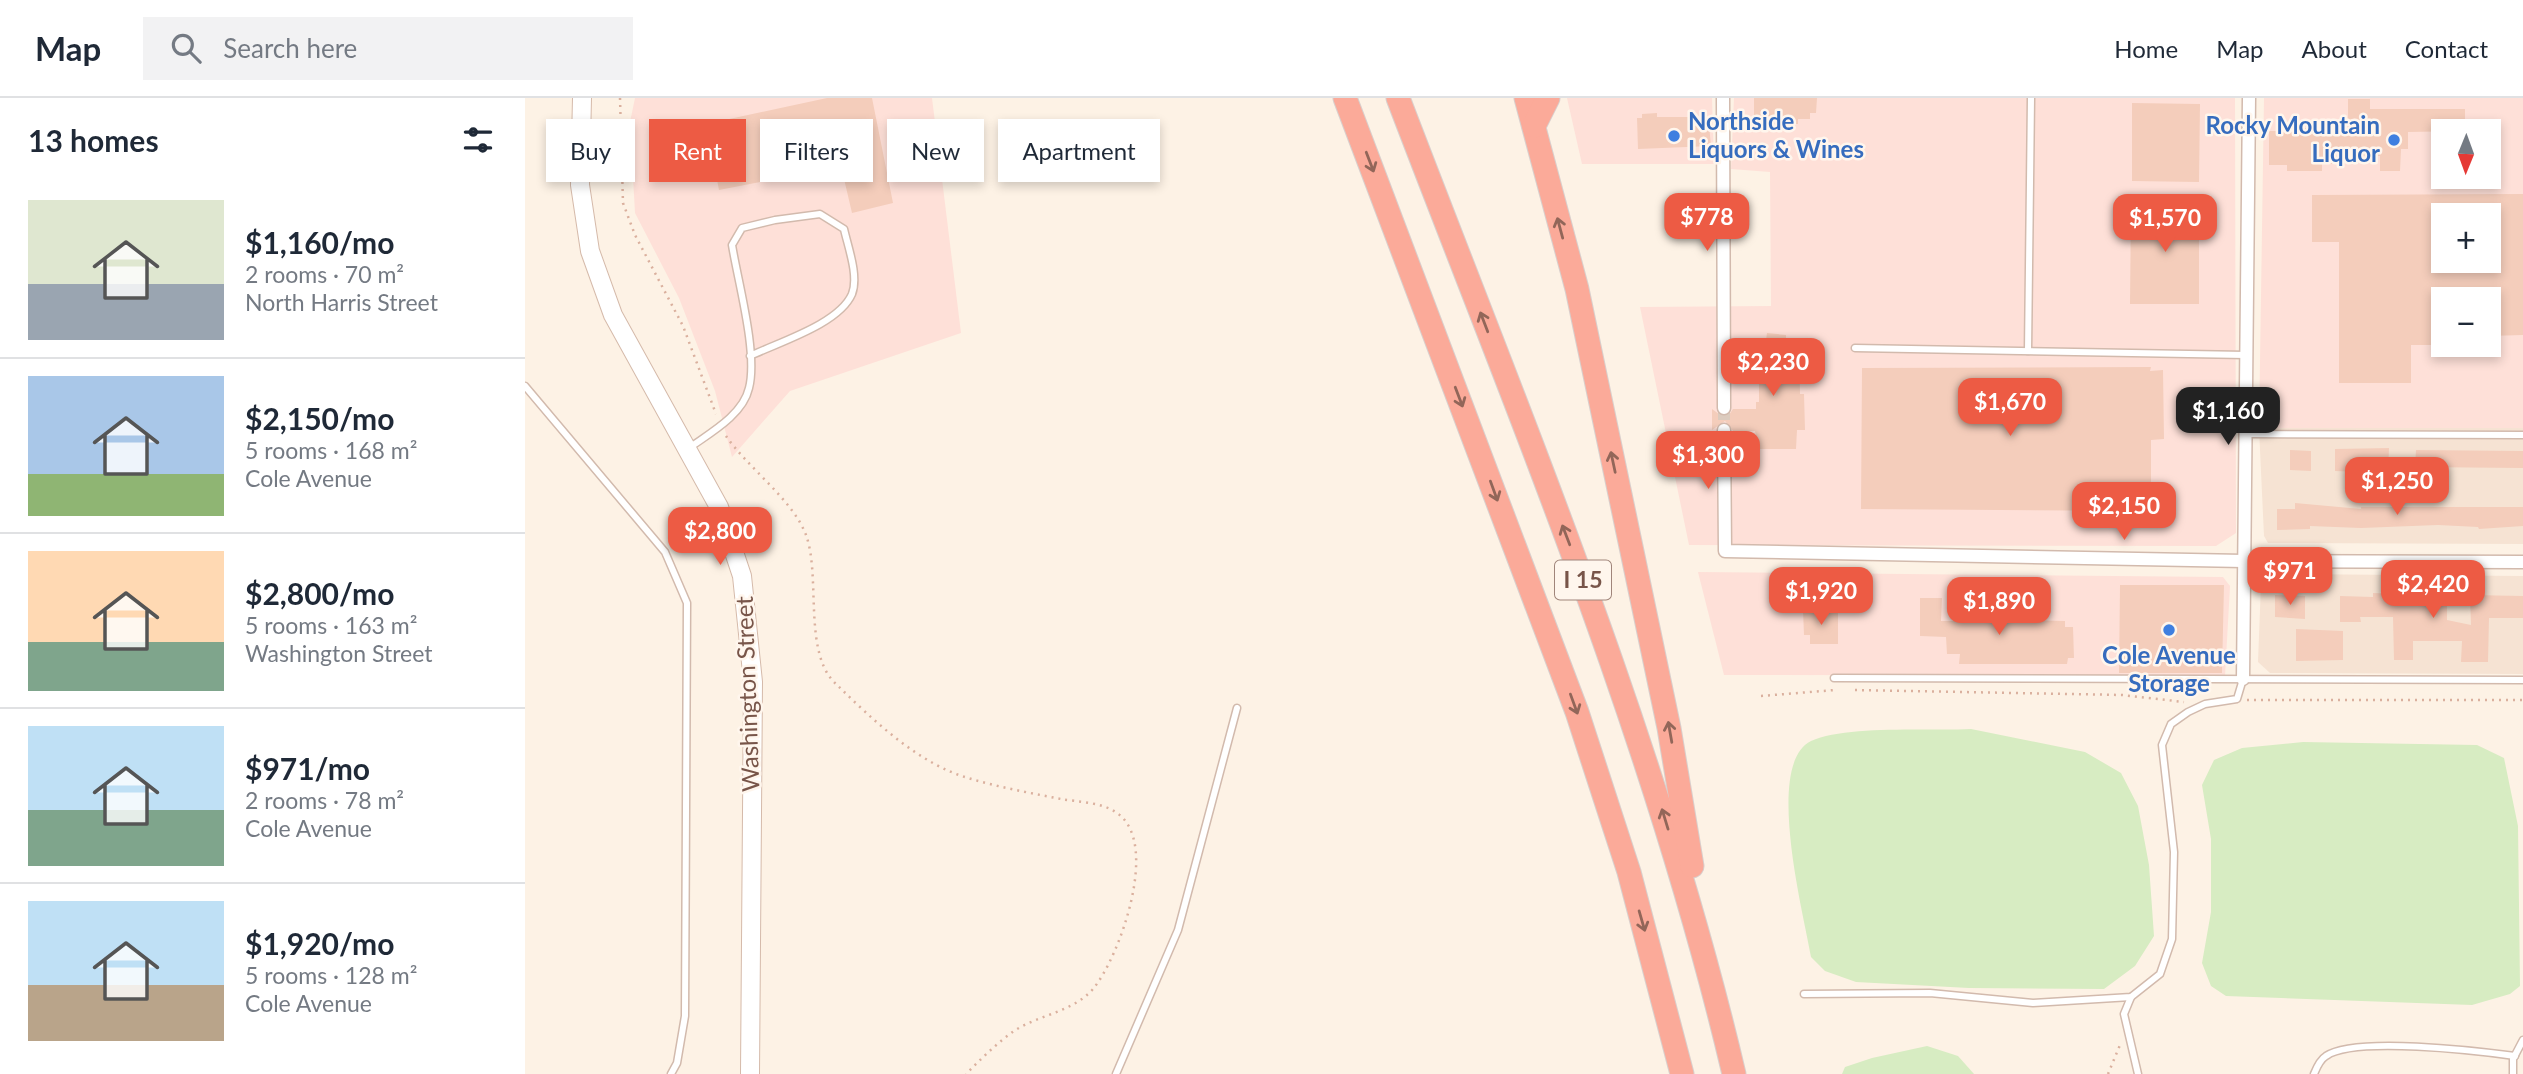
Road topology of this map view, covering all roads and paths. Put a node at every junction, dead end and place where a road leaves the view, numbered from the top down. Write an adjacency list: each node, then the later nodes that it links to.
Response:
1 (582, 98): 21 (main road, Washington Street)
2 (620, 98): 17 (path)
3 (1345, 98): 44 (highway, I 15, one-way to 44)
4 (1398, 98): 34 (highway, I 15, one-way to 4)
5 (1526, 98): 10 (highway)
6 (1548, 98): 10 (highway)
7 (1723, 98): 16 (street)
8 (2031, 98): 12 (lane)
9 (2249, 98): 13 (street)
10 (1534, 126): 34 (highway, one-way to 10)
11 (1855, 348): 12 (lane)
12 (2028, 351): 13 (lane)
13 (2246, 355): 19 (street)
14 (750, 356): 14 (lane); 17 (lane)
15 (525, 386): 40 (lane)
16 (1724, 408)
17 (720, 426): 21 (lane); 42 (path)
18 (1724, 430): 22 (street)
19 (2244, 434): 20 (lane); 22 (street)
20 (2523, 435)
21 (689, 448): 41 (main road, Washington Street)
22 (2244, 561): 23 (street); 25 (street)
23 (2523, 562)
24 (1834, 678): 25 (lane)
25 (2243, 679): 26 (lane); 30 (lane)
26 (2523, 680)
27 (1841, 690): 29 (path)
28 (1853, 690): 32 (path)
29 (1761, 696)
30 (2237, 699): 31 (path); 32 (lane)
31 (2523, 700)
32 (2205, 704): 36 (lane)
33 (1237, 708): 43 (lane)
34 (1714, 993): 45 (highway, I 15)
35 (1804, 994): 36 (lane)
36 (2131, 997): 37 (lane)
37 (2127, 1038): 46 (path); 47 (lane)
38 (2523, 1040): 39 (lane)
39 (2515, 1056): 48 (lane); 49 (lane)
40 (671, 1074)
41 (750, 1074)
42 (966, 1074)
43 (1116, 1074)
44 (1682, 1074)
45 (1734, 1074)
46 (2108, 1074)
47 (2138, 1074)
48 (2314, 1074)
49 (2513, 1074)

